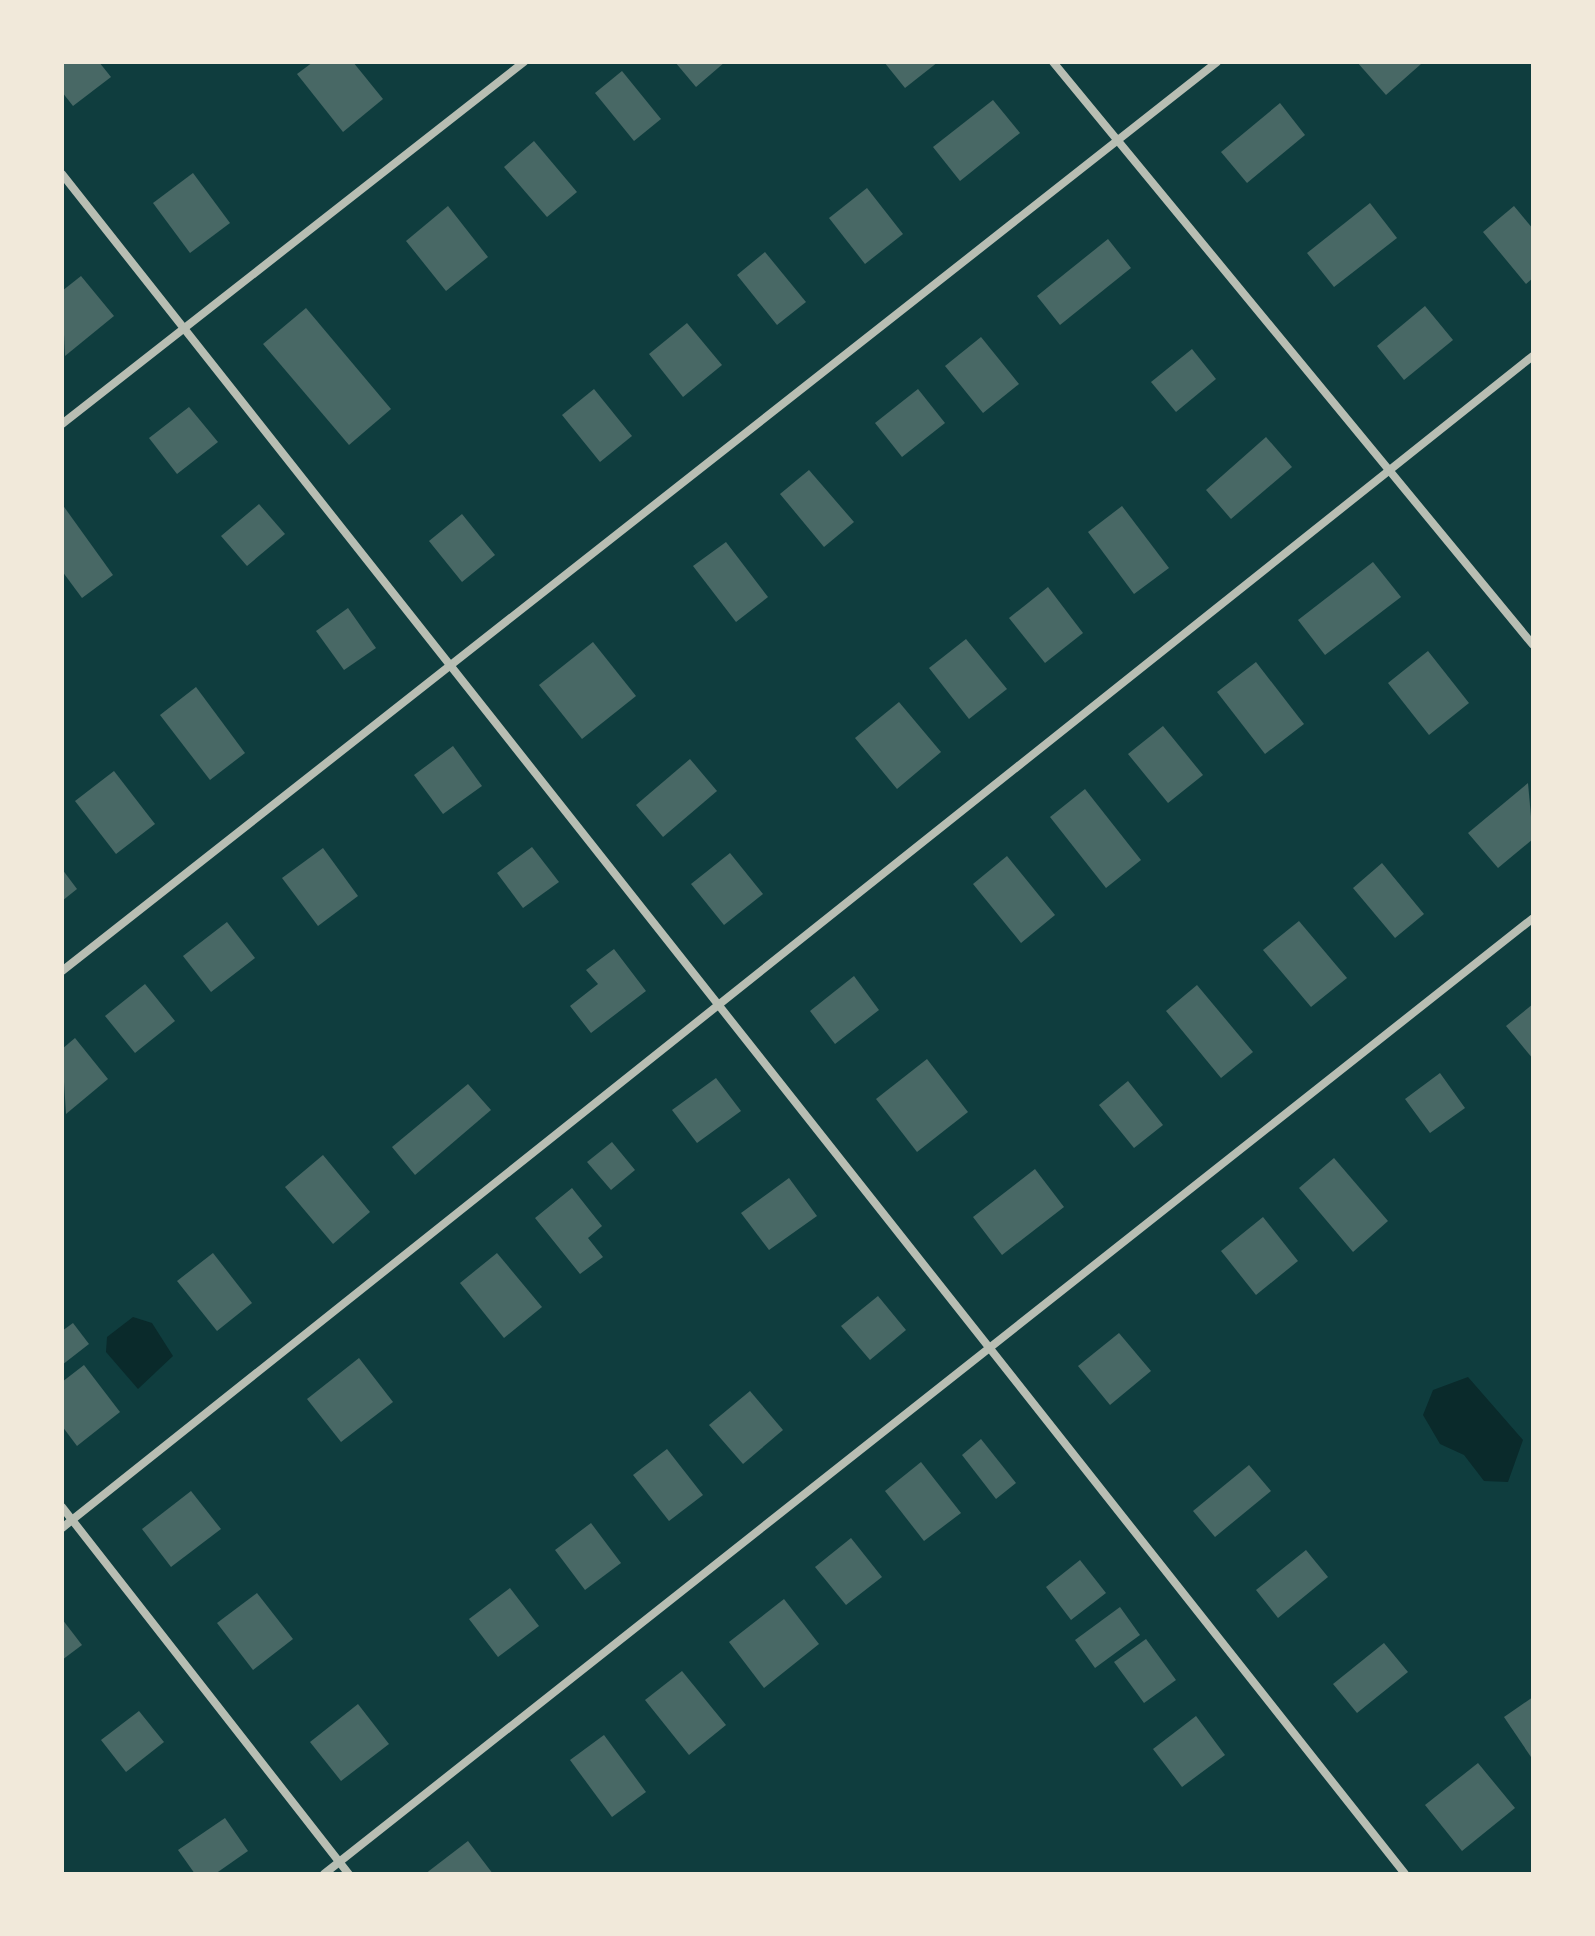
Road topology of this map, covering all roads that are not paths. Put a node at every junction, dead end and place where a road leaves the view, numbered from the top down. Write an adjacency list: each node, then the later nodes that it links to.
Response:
1 (524, 62): 6 (street)
2 (1053, 62): 4 (street)
3 (1217, 62): 4 (street)
4 (1118, 140): 9 (street); 11 (street)
5 (62, 174): 6 (street)
6 (184, 329): 8 (street); 11 (street)
7 (1533, 356): 9 (street)
8 (62, 424)
9 (1391, 467): 10 (street); 14 (street)
10 (1533, 645)
11 (449, 666): 13 (street); 14 (street)
12 (1533, 918): 15 (street)
13 (62, 971)
14 (718, 1008): 15 (street); 17 (street)
15 (990, 1353): 19 (street); 22 (street)
16 (62, 1507): 17 (street)
17 (72, 1520): 18 (street); 19 (street)
18 (62, 1528)
19 (339, 1862): 20 (street); 21 (street)
20 (324, 1874)
21 (349, 1874)
22 (1405, 1874)

